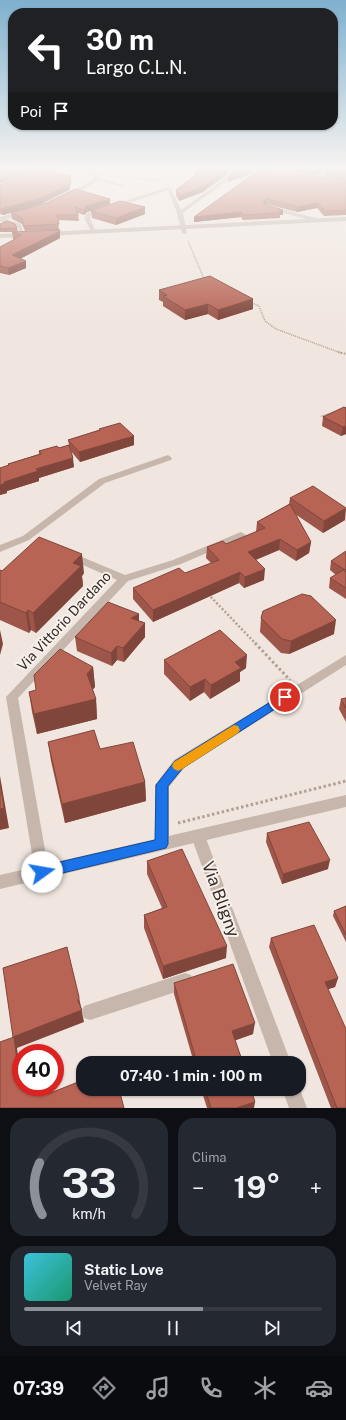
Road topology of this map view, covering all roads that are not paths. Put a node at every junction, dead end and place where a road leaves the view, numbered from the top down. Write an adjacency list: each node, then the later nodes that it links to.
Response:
1 (2, 220): 10 (street)
2 (88, 220): 7 (street)
3 (181, 220): 6 (street)
4 (317, 220): 5 (street); 6 (street)
5 (326, 220)
6 (182, 227): 7 (street); 8 (street)
7 (94, 232): 9 (street)
8 (184, 233)
9 (39, 234)
10 (23, 235): 11 (street); 12 (street)
11 (31, 235)
12 (0, 236)
13 (346, 409): 14 (street)
14 (324, 416)
15 (168, 458): 17 (street)
16 (241, 535): 21 (street, Via Vittorio Dardano)
17 (26, 538): 18 (street); 19 (street)
18 (41, 544)
19 (0, 549)
20 (63, 553): 21 (street)
21 (124, 579): 26 (street, Via Vittorio Dardano)
22 (346, 659): 25 (street)
23 (346, 801): 24 (street)
24 (198, 836): 25 (street); 30 (street, Via Bligny)
25 (162, 844): 26 (street)
26 (42, 872): 27 (street)
27 (0, 882)
28 (200, 976): 29 (street)
29 (90, 1012)
30 (279, 1056)
31 (294, 1096): 32 (street)
32 (298, 1108)

